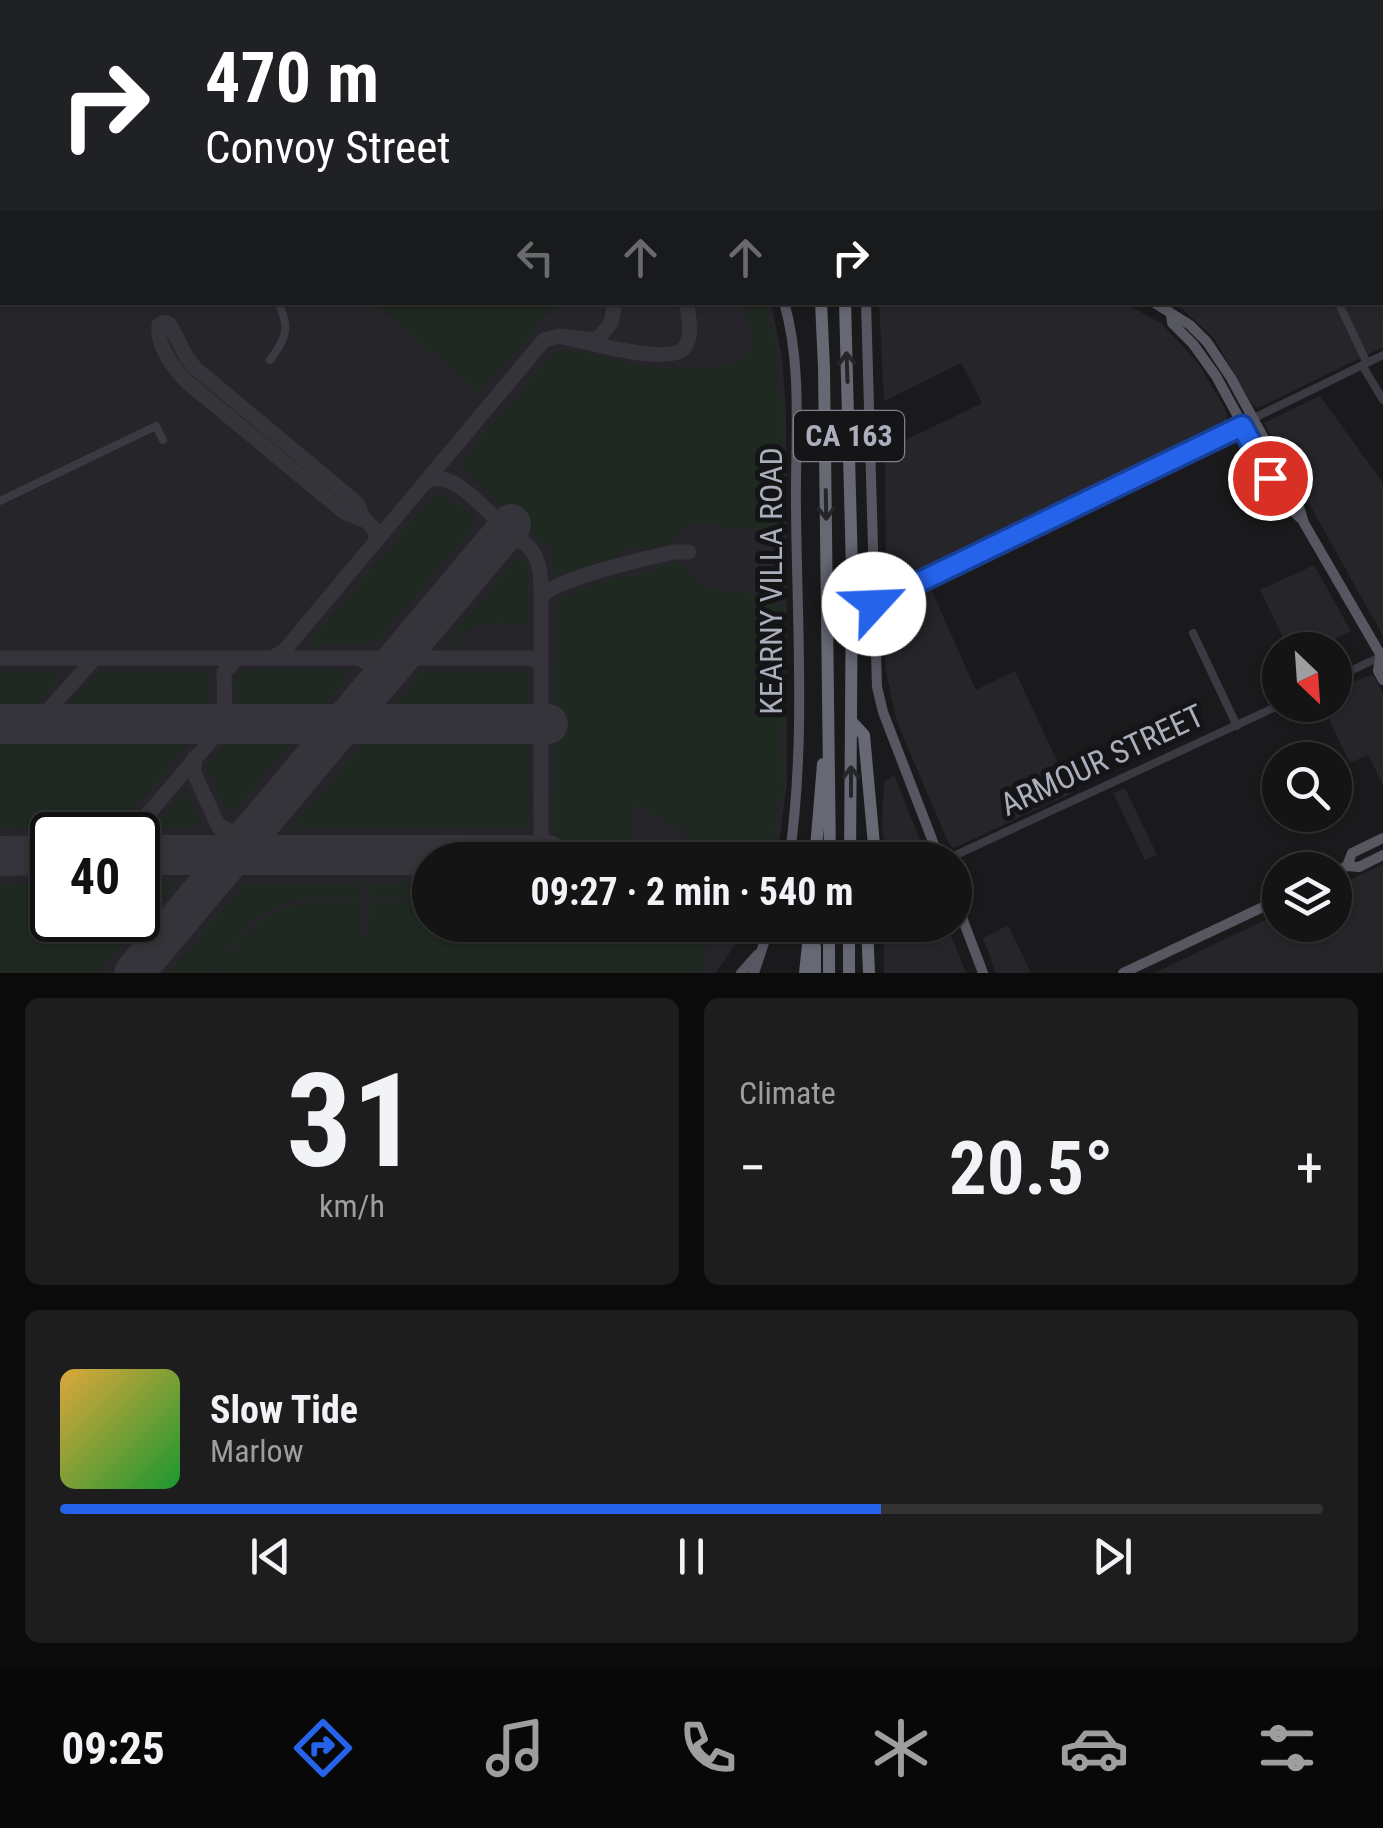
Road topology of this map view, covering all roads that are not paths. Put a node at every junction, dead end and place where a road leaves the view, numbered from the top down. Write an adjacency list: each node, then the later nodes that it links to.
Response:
1 (279, 305): 11 (street)
2 (784, 305): 32 (main road, KEARNY VILLA ROAD)
3 (821, 305): 30 (highway, CA 163, one-way to 30)
4 (844, 305): 28 (highway, CA 163, one-way to 4)
5 (866, 305): 20 (main road)
6 (1157, 305): 8 (main road)
7 (1339, 305): 13 (street)
8 (1171, 315): 9 (main road); 12 (main road)
9 (1182, 334): 12 (main road); 16 (main road)
10 (1383, 355): 13 (street)
11 (270, 360)
12 (1219, 360): 15 (main road)
13 (1364, 364): 14 (street); 15 (street)
14 (1383, 400)
15 (1253, 420): 16 (street); 19 (main road)
16 (1242, 426): 19 (main road); 21 (street)
17 (163, 440): 18 (street)
18 (0, 501)
19 (1304, 523): 24 (main road)
20 (874, 558): 21 (street); 22 (main road)
21 (920, 583): 22 (street)
22 (874, 604): 37 (main road)
23 (1193, 633): 29 (street)
24 (1381, 658): 25 (street); 26 (main road)
25 (1352, 671)
26 (1383, 680)
27 (1262, 714): 29 (street, ARMOUR STREET)
28 (851, 721): 35 (highway, CA 163, one-way to 28); 36 (highway)
29 (1237, 726): 38 (street, ARMOUR STREET)
30 (828, 742): 33 (highway); 34 (highway, CA 163)
31 (1383, 838): 39 (main road)
32 (791, 842)
33 (816, 842)
34 (830, 842)
35 (850, 842)
36 (874, 842)
37 (935, 842)
38 (972, 846)
39 (1352, 853)
40 (1383, 856): 41 (main road)
41 (1352, 866)
42 (1262, 907): 59 (main road)
43 (764, 942): 50 (main road)
44 (810, 942): 54 (highway)
45 (813, 942): 55 (highway)
46 (829, 942): 56 (highway)
47 (850, 942): 57 (highway)
48 (869, 942): 58 (highway)
49 (972, 942): 51 (main road)
50 (759, 954): 52 (main road); 53 (main road)
51 (984, 972)
52 (741, 973)
53 (754, 973)
54 (805, 973)
55 (815, 973)
56 (829, 973)
57 (849, 973)
58 (869, 973)
59 (1123, 973)

